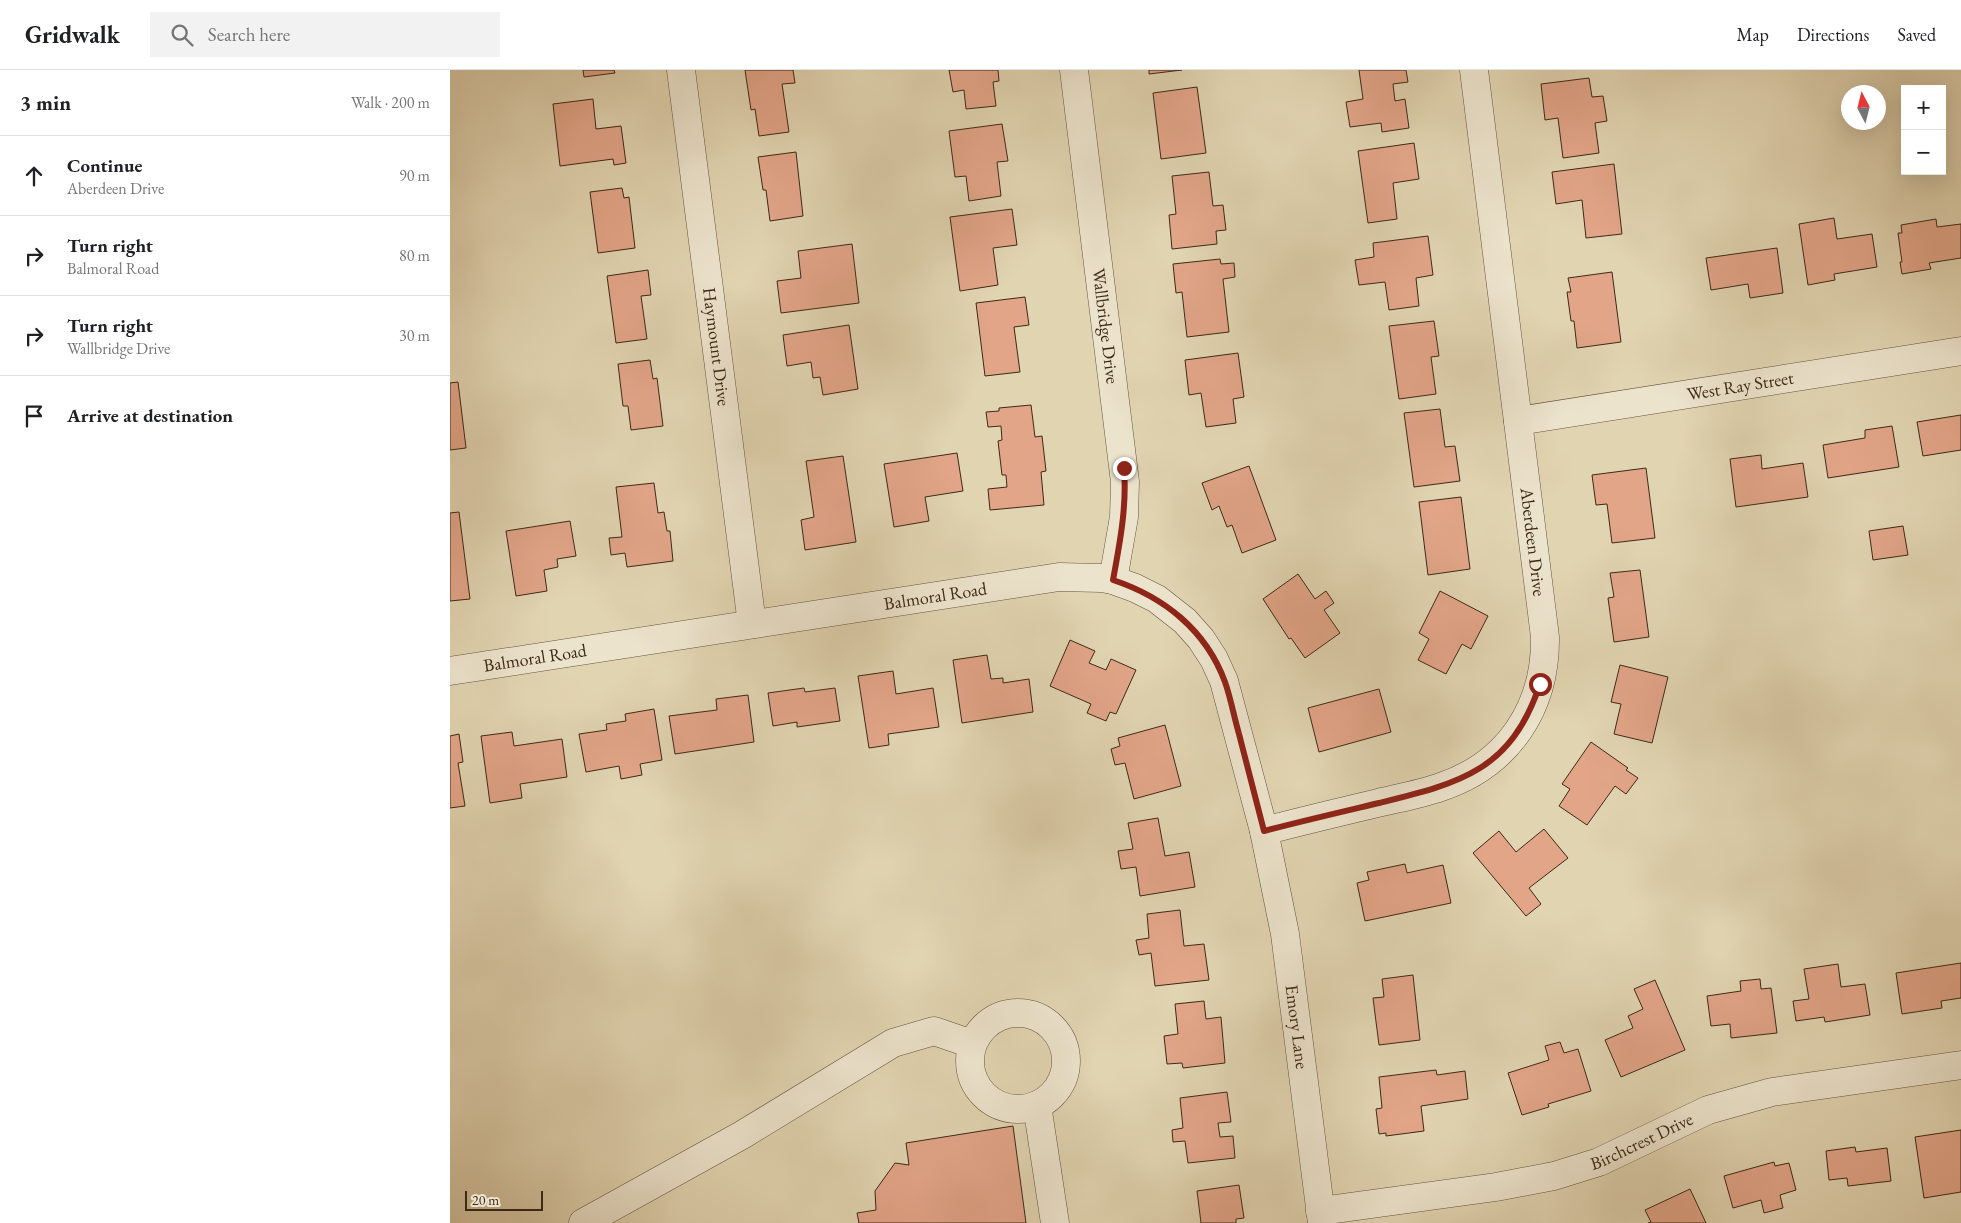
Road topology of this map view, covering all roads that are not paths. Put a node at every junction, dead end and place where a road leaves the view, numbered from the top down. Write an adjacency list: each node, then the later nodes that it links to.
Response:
1 (681, 70): 7 (street, Haymount Drive)
2 (1074, 70): 6 (street, Wallbridge Drive)
3 (1474, 70): 5 (street, Aberdeen Drive)
4 (1961, 351): 5 (street, West Ray Street)
5 (1518, 421): 9 (street, Aberdeen Drive)
6 (1113, 580): 7 (street, Balmoral Road); 9 (street, Balmoral Road)
7 (752, 624): 8 (street, Balmoral Road)
8 (450, 671)
9 (1264, 831): 13 (street, Emory Lane)
10 (972, 1044): 12 (street); 12 (street); 14 (street)
11 (1961, 1065): 13 (street, Birchcrest Drive)
12 (1037, 1105): 15 (street)
13 (1321, 1217)
14 (583, 1223)
15 (1055, 1223)

